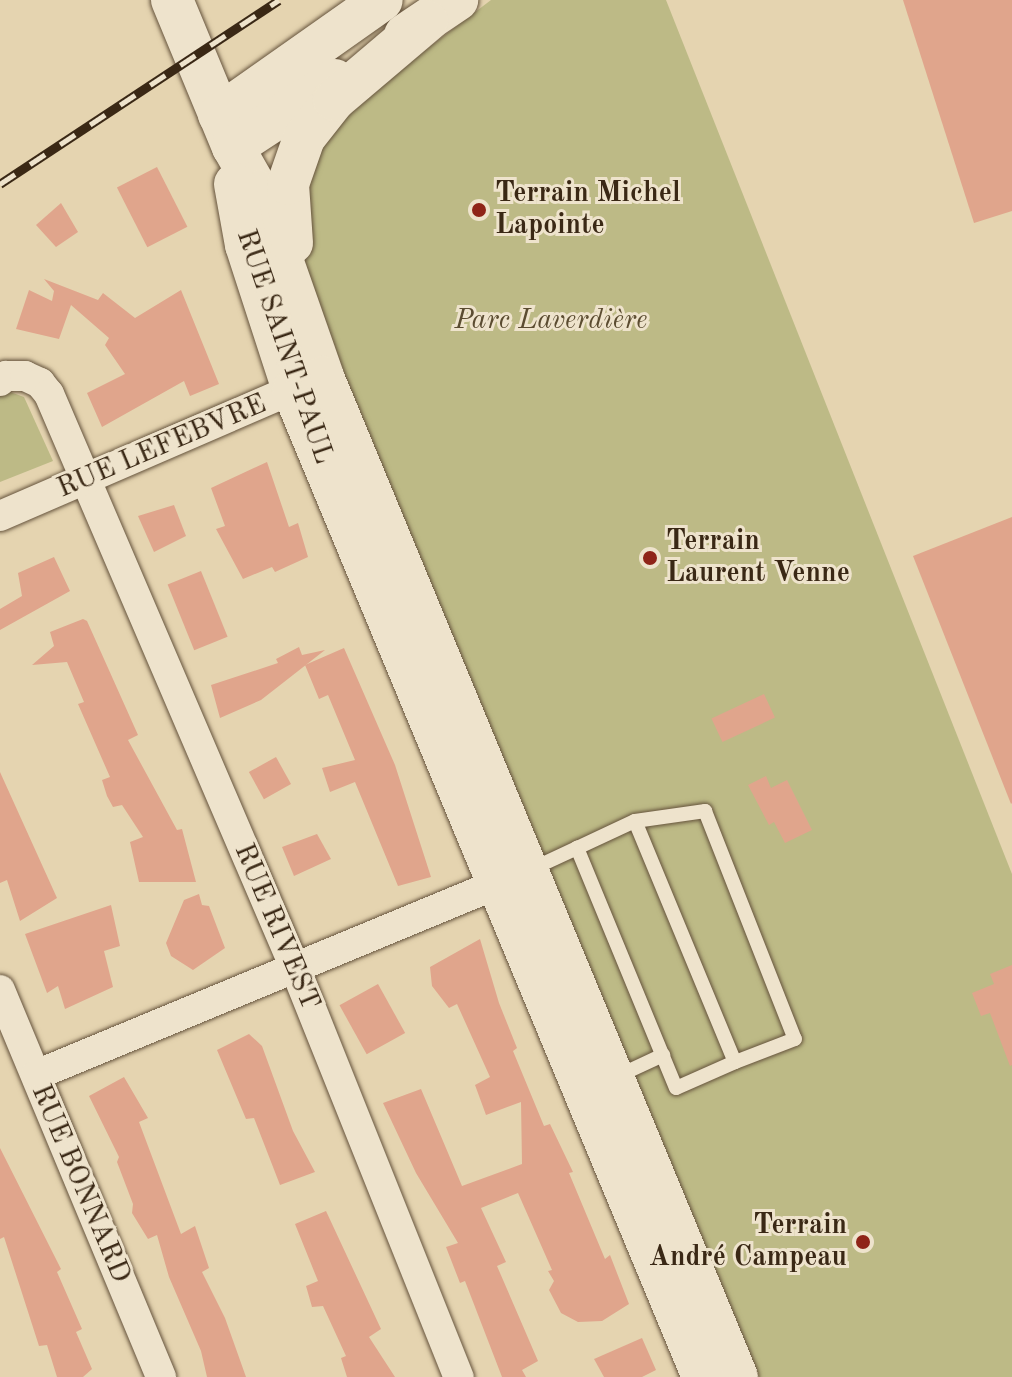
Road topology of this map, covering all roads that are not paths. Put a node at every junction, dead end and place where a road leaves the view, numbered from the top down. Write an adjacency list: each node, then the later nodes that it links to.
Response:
1 (172, 0): 4 (street, RUE SAINT-PAUL)
2 (382, 0): 4 (street)
3 (442, 10): 4 (street); 5 (street)
4 (226, 131): 5 (street, RUE SAINT-PAUL); 7 (street, RUE SAINT-PAUL)
5 (307, 327): 7 (street, RUE SAINT-PAUL)
6 (0, 381): 8 (street, RUE RIVEST)
7 (308, 383): 8 (street, RUE LEFEBVRE); 12 (street, RUE SAINT-PAUL)
8 (83, 481): 9 (street, RUE LEFEBVRE); 13 (street, RUE RIVEST)
9 (0, 516)
10 (635, 821): 11 (lane); 16 (lane); 16 (lane)
11 (577, 848): 12 (lane); 15 (lane)
12 (513, 877): 13 (street); 17 (street, RUE SAINT-PAUL)
13 (295, 968): 18 (street); 21 (street, RUE RIVEST)
14 (0, 990): 18 (street, RUE BONNARD)
15 (663, 1055): 16 (lane); 17 (lane)
16 (735, 1062)
17 (599, 1071): 19 (street, RUE SAINT-PAUL)
18 (36, 1075): 20 (street, RUE BONNARD)
19 (720, 1375)
20 (161, 1377)
21 (459, 1377)

